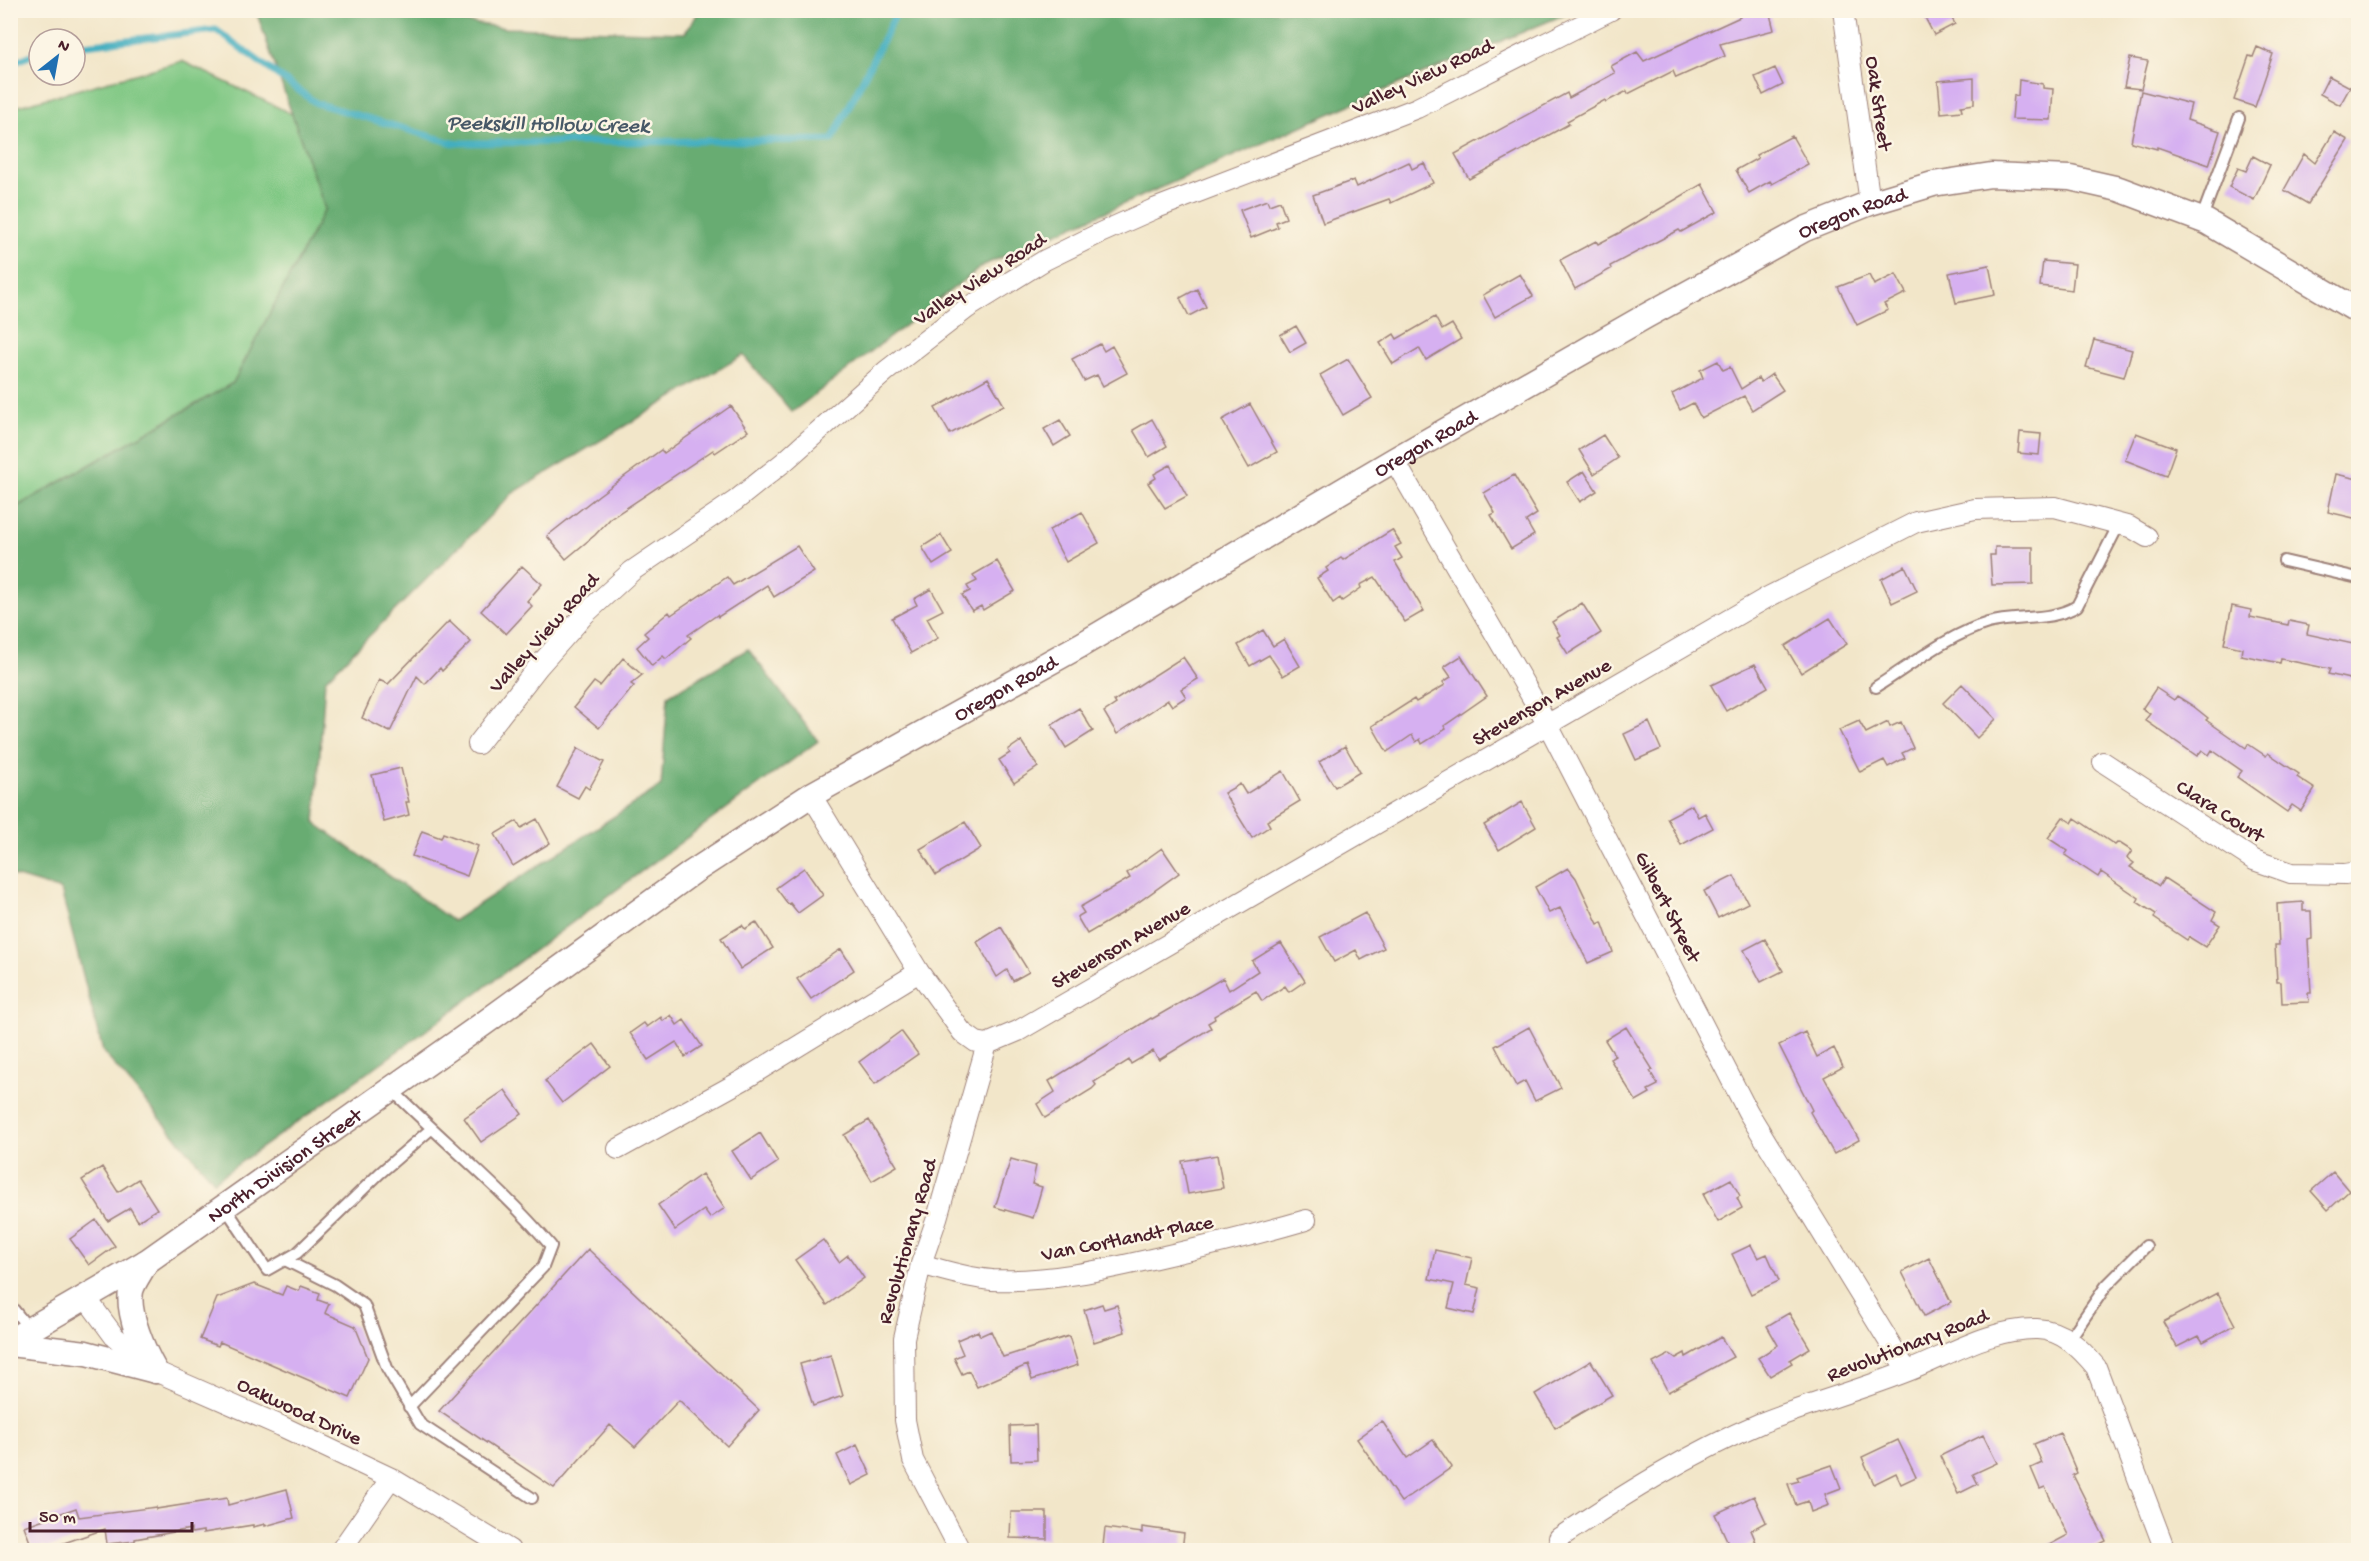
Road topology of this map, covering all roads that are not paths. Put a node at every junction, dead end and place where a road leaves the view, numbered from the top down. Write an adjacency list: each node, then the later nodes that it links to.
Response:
1 (1611, 10): 14 (street, Valley View Road)
2 (1843, 10): 4 (street, Oak Street)
3 (2240, 118): 5 (lane)
4 (1870, 203): 5 (street, Oregon Road); 7 (street, Oregon Road)
5 (2201, 219): 6 (street, Oregon Road)
6 (2358, 311)
7 (1395, 460): 13 (street, Gilbert Street); 16 (street, Oregon Road)
8 (2119, 524): 9 (street, Stevenson Avenue); 12 (lane); 13 (street, Stevenson Avenue)
9 (2147, 537)
10 (2284, 561): 11 (lane)
11 (2358, 578)
12 (1876, 687)
13 (1548, 725): 20 (street, Stevenson Avenue); 35 (street, Gilbert Street)
14 (478, 744)
15 (2103, 762): 17 (street, Clara Court)
16 (811, 795): 18 (street); 19 (street, Oregon Road)
17 (2358, 872)
18 (919, 972): 20 (street); 23 (street)
19 (548, 977): 21 (street, North Division Street)
20 (987, 1044): 29 (street, Revolutionary Road)
21 (391, 1089): 22 (lane); 24 (street, North Division Street)
22 (431, 1129): 27 (lane); 36 (lane)
23 (618, 1149)
24 (225, 1207): 27 (lane); 28 (street, North Division Street)
25 (1306, 1220): 29 (street, Van Cortlandt Place)
26 (2146, 1246): 33 (lane)
27 (285, 1260): 36 (lane)
28 (146, 1262): 30 (street, North Division Street); 34 (street)
29 (921, 1264): 42 (street, Revolutionary Road)
30 (86, 1298): 32 (street, North Division Street); 34 (street, Oakwood Drive)
31 (10, 1305): 32 (lane)
32 (17, 1338): 34 (street)
33 (2069, 1341): 35 (street, Revolutionary Road); 43 (street, Revolutionary Road)
34 (155, 1371): 37 (street, Oakwood Drive)
35 (1907, 1371): 39 (street, Revolutionary Road)
36 (409, 1407): 38 (lane)
37 (391, 1478): 40 (street); 41 (street, Oakwood Drive)
38 (532, 1498)
39 (1557, 1544)
40 (341, 1551)
41 (510, 1551)
42 (960, 1551)
43 (2165, 1551)

